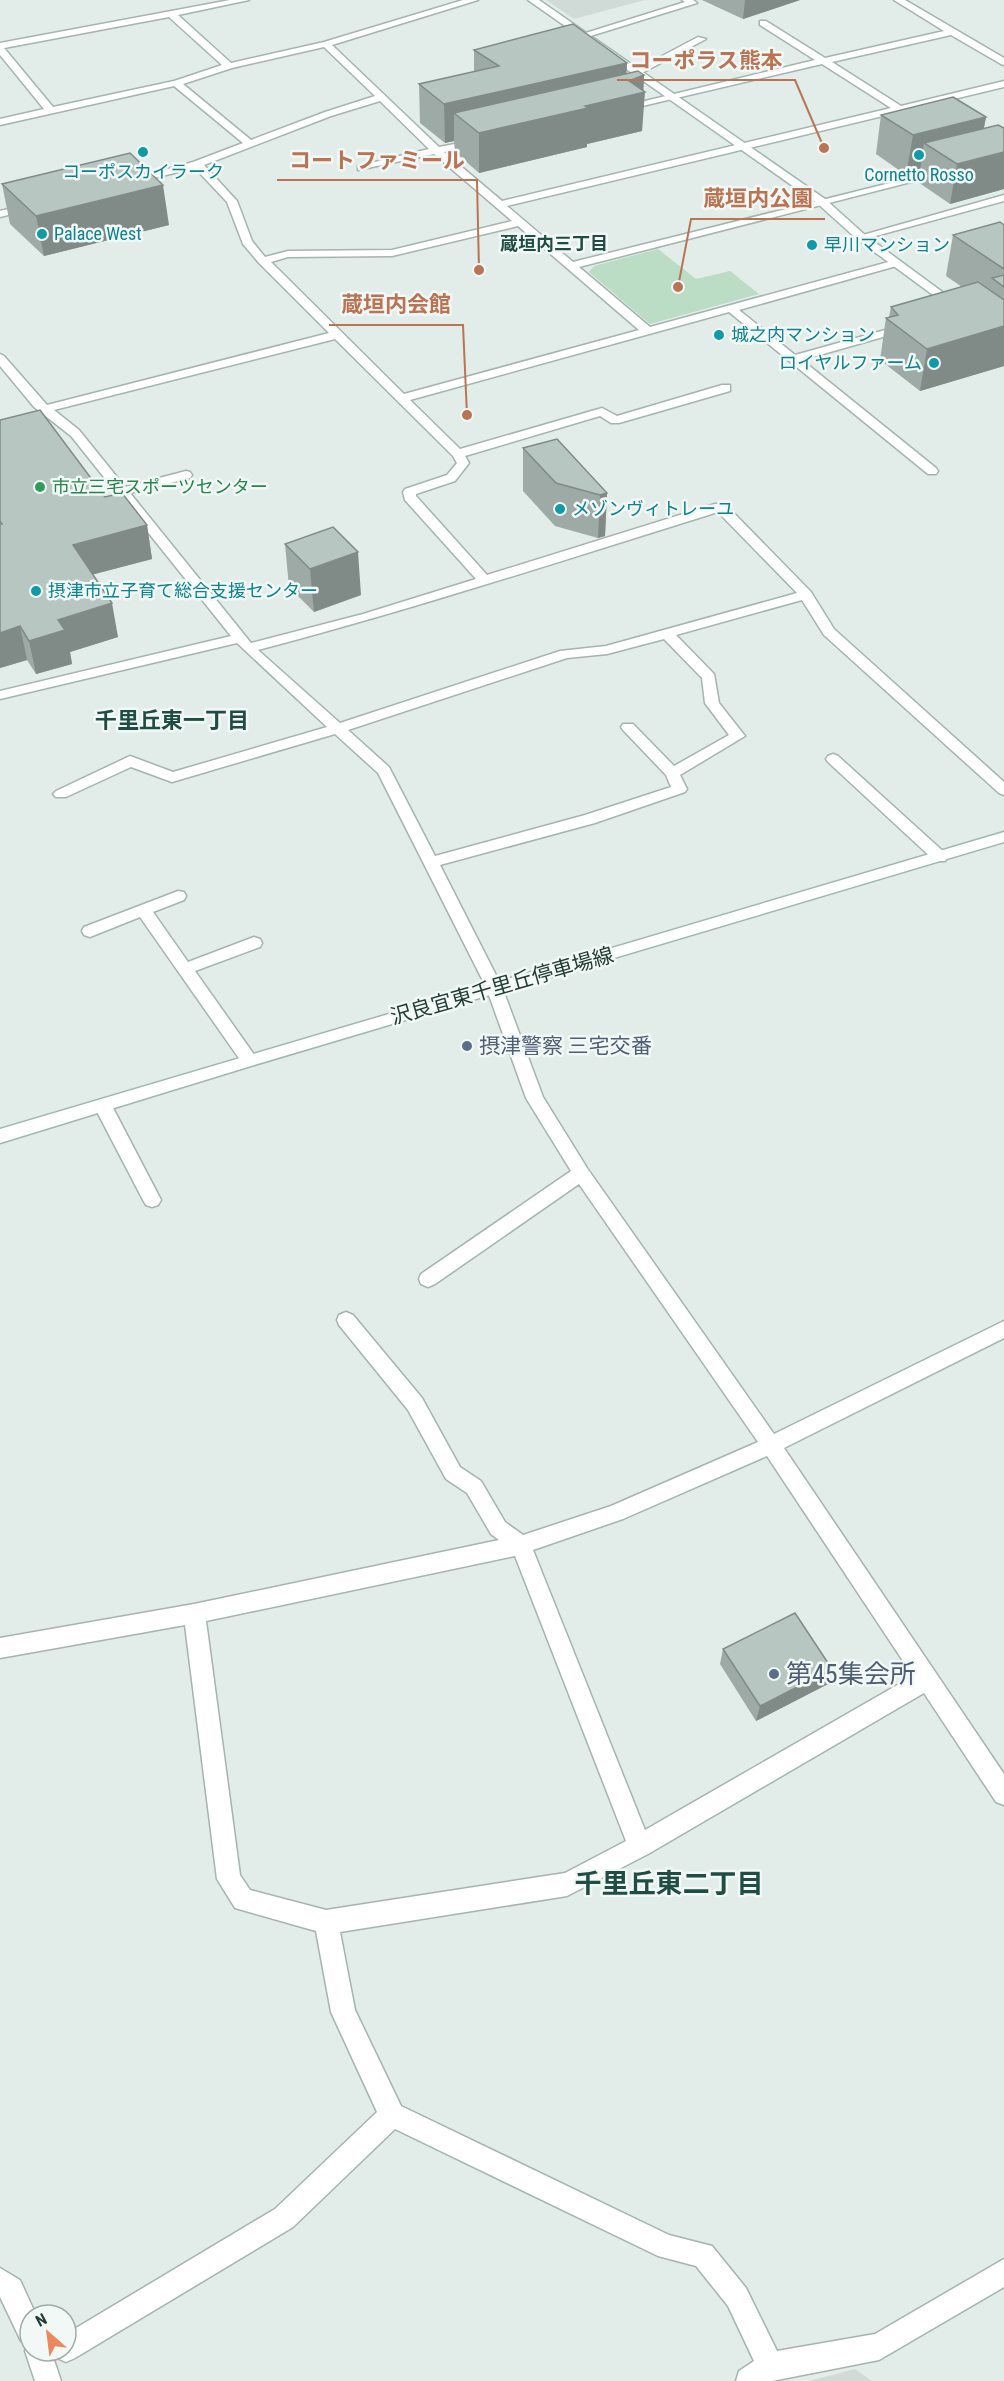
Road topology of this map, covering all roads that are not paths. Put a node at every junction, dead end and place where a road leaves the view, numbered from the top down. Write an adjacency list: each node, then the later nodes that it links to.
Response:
1 (244, 0): 6 (street)
2 (473, 0): 11 (street)
3 (533, 0): 9 (street)
4 (687, 0): 9 (street)
5 (899, 0): 8 (street)
6 (164, 12): 13 (street); 17 (street)
7 (763, 23): 15 (street)
8 (950, 32): 15 (street); 16 (street)
9 (581, 36): 12 (street)
10 (701, 39): 18 (street)
11 (326, 44): 17 (street); 22 (street)
12 (599, 45): 14 (street); 18 (street)
13 (0, 48): 24 (street)
14 (588, 49)
15 (823, 61): 21 (street); 23 (street)
16 (1004, 62)
17 (229, 66): 19 (street)
18 (637, 72): 21 (street)
19 (176, 83): 24 (street); 28 (street)
20 (1004, 84): 23 (street)
21 (672, 96): 25 (street); 29 (street)
22 (380, 98): 28 (street); 30 (street)
23 (899, 109): 29 (street)
24 (51, 111): 26 (street)
25 (604, 111)
26 (0, 122)
27 (493, 138): 30 (street)
28 (251, 145): 31 (street)
29 (744, 147): 36 (street); 38 (street)
30 (437, 151): 33 (street); 38 (street)
31 (197, 164): 34 (street); 42 (street)
32 (958, 167): 36 (street)
33 (362, 168)
34 (116, 184)
35 (1004, 198): 41 (street)
36 (821, 201): 41 (street); 44 (street)
37 (46, 202): 39 (street)
38 (498, 205): 40 (street)
39 (0, 214)
40 (518, 223): 42 (street); 44 (street)
41 (861, 237): 43 (street)
42 (263, 261): 49 (street)
43 (896, 263): 45 (street); 46 (street)
44 (569, 266): 48 (street)
45 (730, 308): 48 (street); 51 (street)
46 (956, 313)
47 (917, 324): 51 (street)
48 (646, 330): 53 (street)
49 (339, 334): 53 (street); 54 (street)
50 (0, 358): 54 (street)
51 (794, 359): 56 (street)
52 (726, 388): 55 (street)
53 (404, 398): 55 (street)
54 (45, 408): 58 (street)
55 (458, 454): 59 (street)
56 (932, 471)
57 (186, 475): 58 (street)
58 (124, 491): 62 (street)
59 (486, 582): 60 (street); 62 (street)
60 (806, 595): 61 (street); 68 (street)
61 (667, 634): 65 (street); 67 (street)
62 (244, 643): 63 (street); 65 (street)
63 (0, 695)
64 (628, 727): 67 (street)
65 (338, 728): 69 (street); 72 (street)
66 (833, 759): 71 (street)
67 (672, 773): 72 (street)
68 (1004, 790)
69 (61, 795)
70 (1004, 837): 71 (street, 沢良宜東千里丘停車場線)
71 (940, 857): 78 (street, 沢良宜東千里丘停車場線)
72 (430, 862): 78 (street)
73 (178, 896): 74 (street)
74 (143, 910): 75 (street); 77 (street)
75 (90, 931)
76 (254, 943): 77 (street)
77 (185, 969): 79 (street)
78 (494, 987): 79 (street, 沢良宜東千里丘停車場線); 82 (street)
79 (249, 1060): 80 (street, 沢良宜東千里丘停車場線)
80 (102, 1106): 81 (street, 沢良宜東千里丘停車場線); 83 (street)
81 (0, 1136)
82 (581, 1173): 84 (street); 87 (street)
83 (152, 1200)
84 (428, 1279)
85 (346, 1320): 88 (street)
86 (1004, 1329): 87 (street)
87 (771, 1445): 88 (street); 91 (street)
88 (521, 1545): 89 (street); 93 (street)
89 (194, 1614): 90 (street); 94 (street)
90 (0, 1648)
91 (927, 1680): 92 (street); 93 (street)
92 (1004, 1794)
93 (640, 1846): 94 (street)
94 (326, 1922): 95 (street)
95 (392, 2115): 99 (street); 100 (street)
96 (1004, 2272): 100 (street)
97 (0, 2281): 98 (street)
98 (18, 2305)
99 (78, 2343)
100 (759, 2373)

